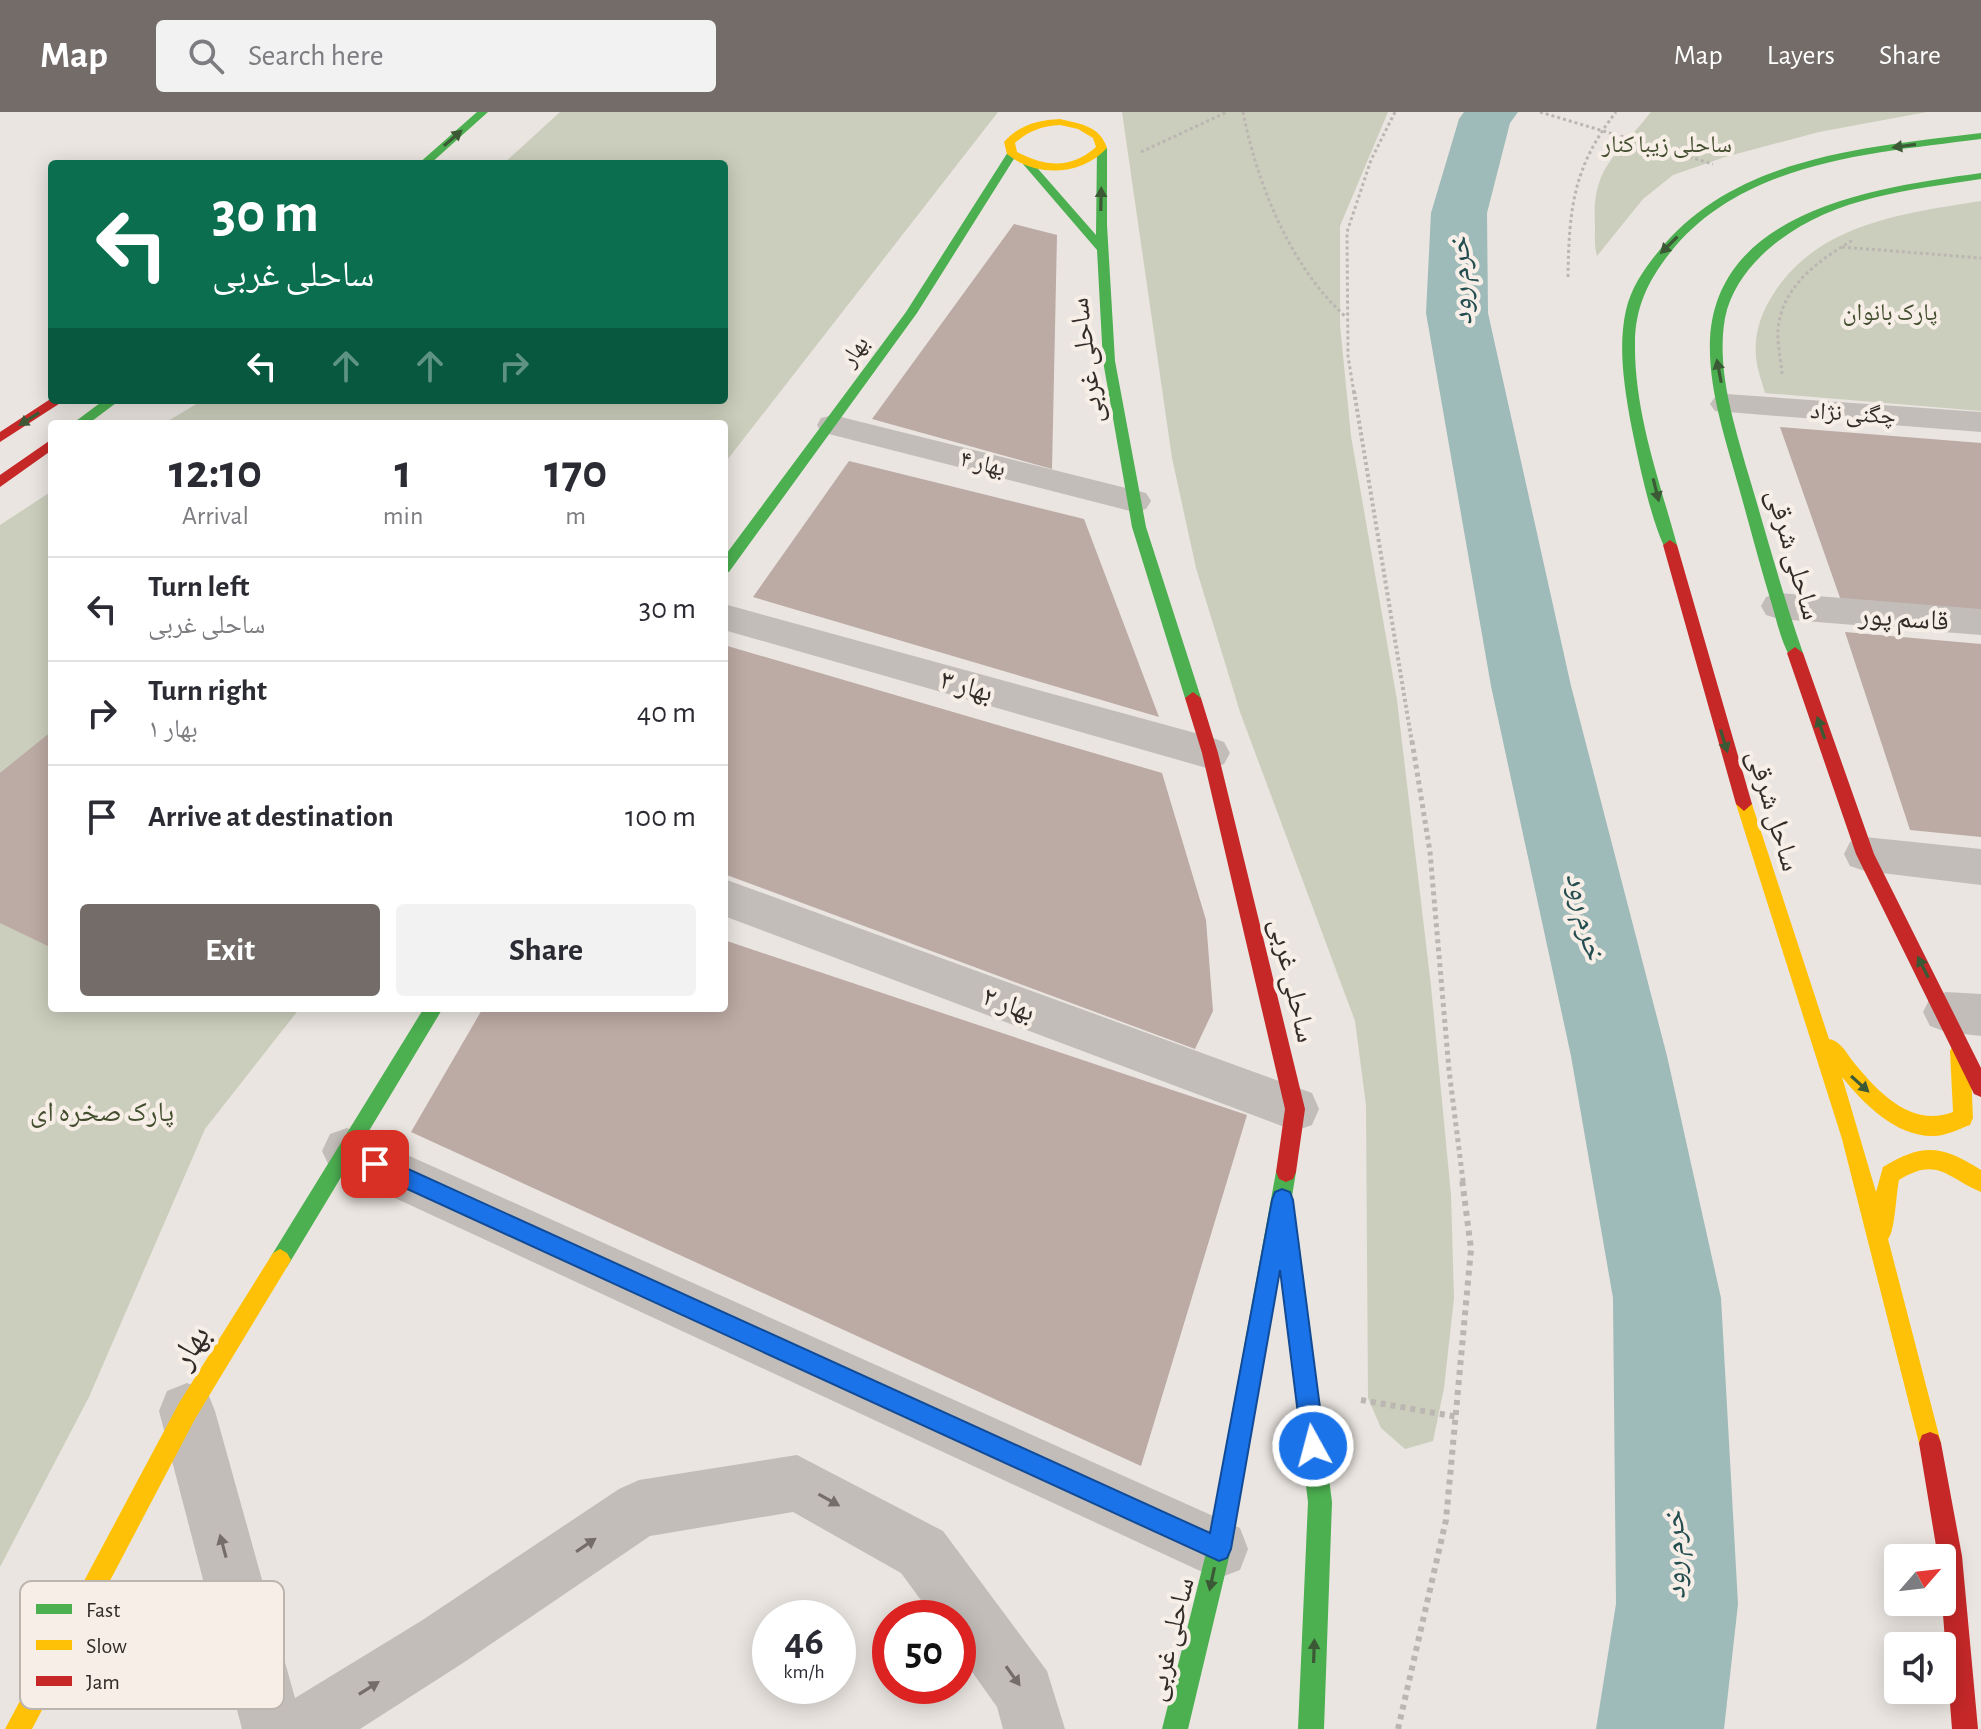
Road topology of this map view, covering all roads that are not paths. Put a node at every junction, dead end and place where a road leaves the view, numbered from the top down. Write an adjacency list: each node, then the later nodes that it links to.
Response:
1 (456, 112): 8 (main road)
2 (483, 112): 10 (main road, one-way to 2)
3 (1038, 112): 5 (main road)
4 (1095, 112): 7 (main road, ساحلی غربی)
5 (1019, 131): 7 (main road); 9 (main road, بهار)
6 (1981, 136): 36 (main road, ساحل شرقی, one-way to 36)
7 (1100, 142): 9 (main road); 16 (main road, ساحلی غربی, one-way to 7)
8 (405, 157)
9 (1020, 159): 14 (main road, بهار); 15 (main road)
10 (428, 160)
11 (1981, 176): 19 (main road, ساحلی شرقی, one-way to 11)
12 (1003, 203): 14 (main road)
13 (1039, 204): 15 (main road)
14 (977, 215): 22 (main road, بهار)
15 (1078, 220): 16 (main road)
16 (1102, 249): 26 (main road, ساحلی غربی)
17 (52, 404): 23 (main road, one-way to 23)
18 (107, 404): 20 (main road)
19 (1726, 404): 21 (street, چگنی نژاد); 28 (main road, ساحلی شرقی)
20 (85, 420)
21 (1981, 422)
22 (833, 425): 26 (street, بهار ۴); 27 (main road, بهار)
23 (0, 438)
24 (48, 446): 25 (main road)
25 (0, 482)
26 (1134, 501): 31 (main road, ساحلی غربی)
27 (728, 563)
28 (1779, 606): 30 (street, قاسم پور); 32 (main road, ساحلی شرقی, one-way to 28)
29 (728, 618): 31 (street, بهار ۳)
30 (1981, 622)
31 (1210, 753): 39 (main road, ساحلی غربی)
32 (1865, 854): 33 (street); 37 (main road, ساحلی شرقی, one-way to 32)
33 (1981, 867)
34 (728, 898): 39 (street, بهار ۲)
35 (432, 1012): 40 (main road, بهار)
36 (1813, 1022): 37 (main road, one-way to 37); 43 (main road, ساحل شرقی)
37 (1962, 1022): 38 (main road, ساحلی شرقی)
38 (1981, 1088)
39 (1295, 1109): 42 (main road, ساحلی غربی)
40 (347, 1151): 44 (main road, بهار); 45 (street)
41 (1981, 1182): 43 (main road)
42 (1282, 1200): 45 (main road, ساحلی غربی); 55 (main road, one-way to 42)
43 (1885, 1269): 56 (main road, ساحل شرقی)
44 (187, 1411): 46 (main road, بهار); 47 (street, one-way to 44)
45 (1219, 1549): 54 (main road, ساحلی غربی, one-way to 54)
46 (97, 1581)
47 (233, 1581)
48 (29, 1709): 50 (main road, بهار)
49 (268, 1709): 51 (street, one-way to 49)
50 (18, 1729)
51 (273, 1729)
52 (303, 1729): 53 (street, one-way to 53)
53 (1034, 1729)
54 (1175, 1729)
55 (1311, 1729)
56 (1965, 1729)

